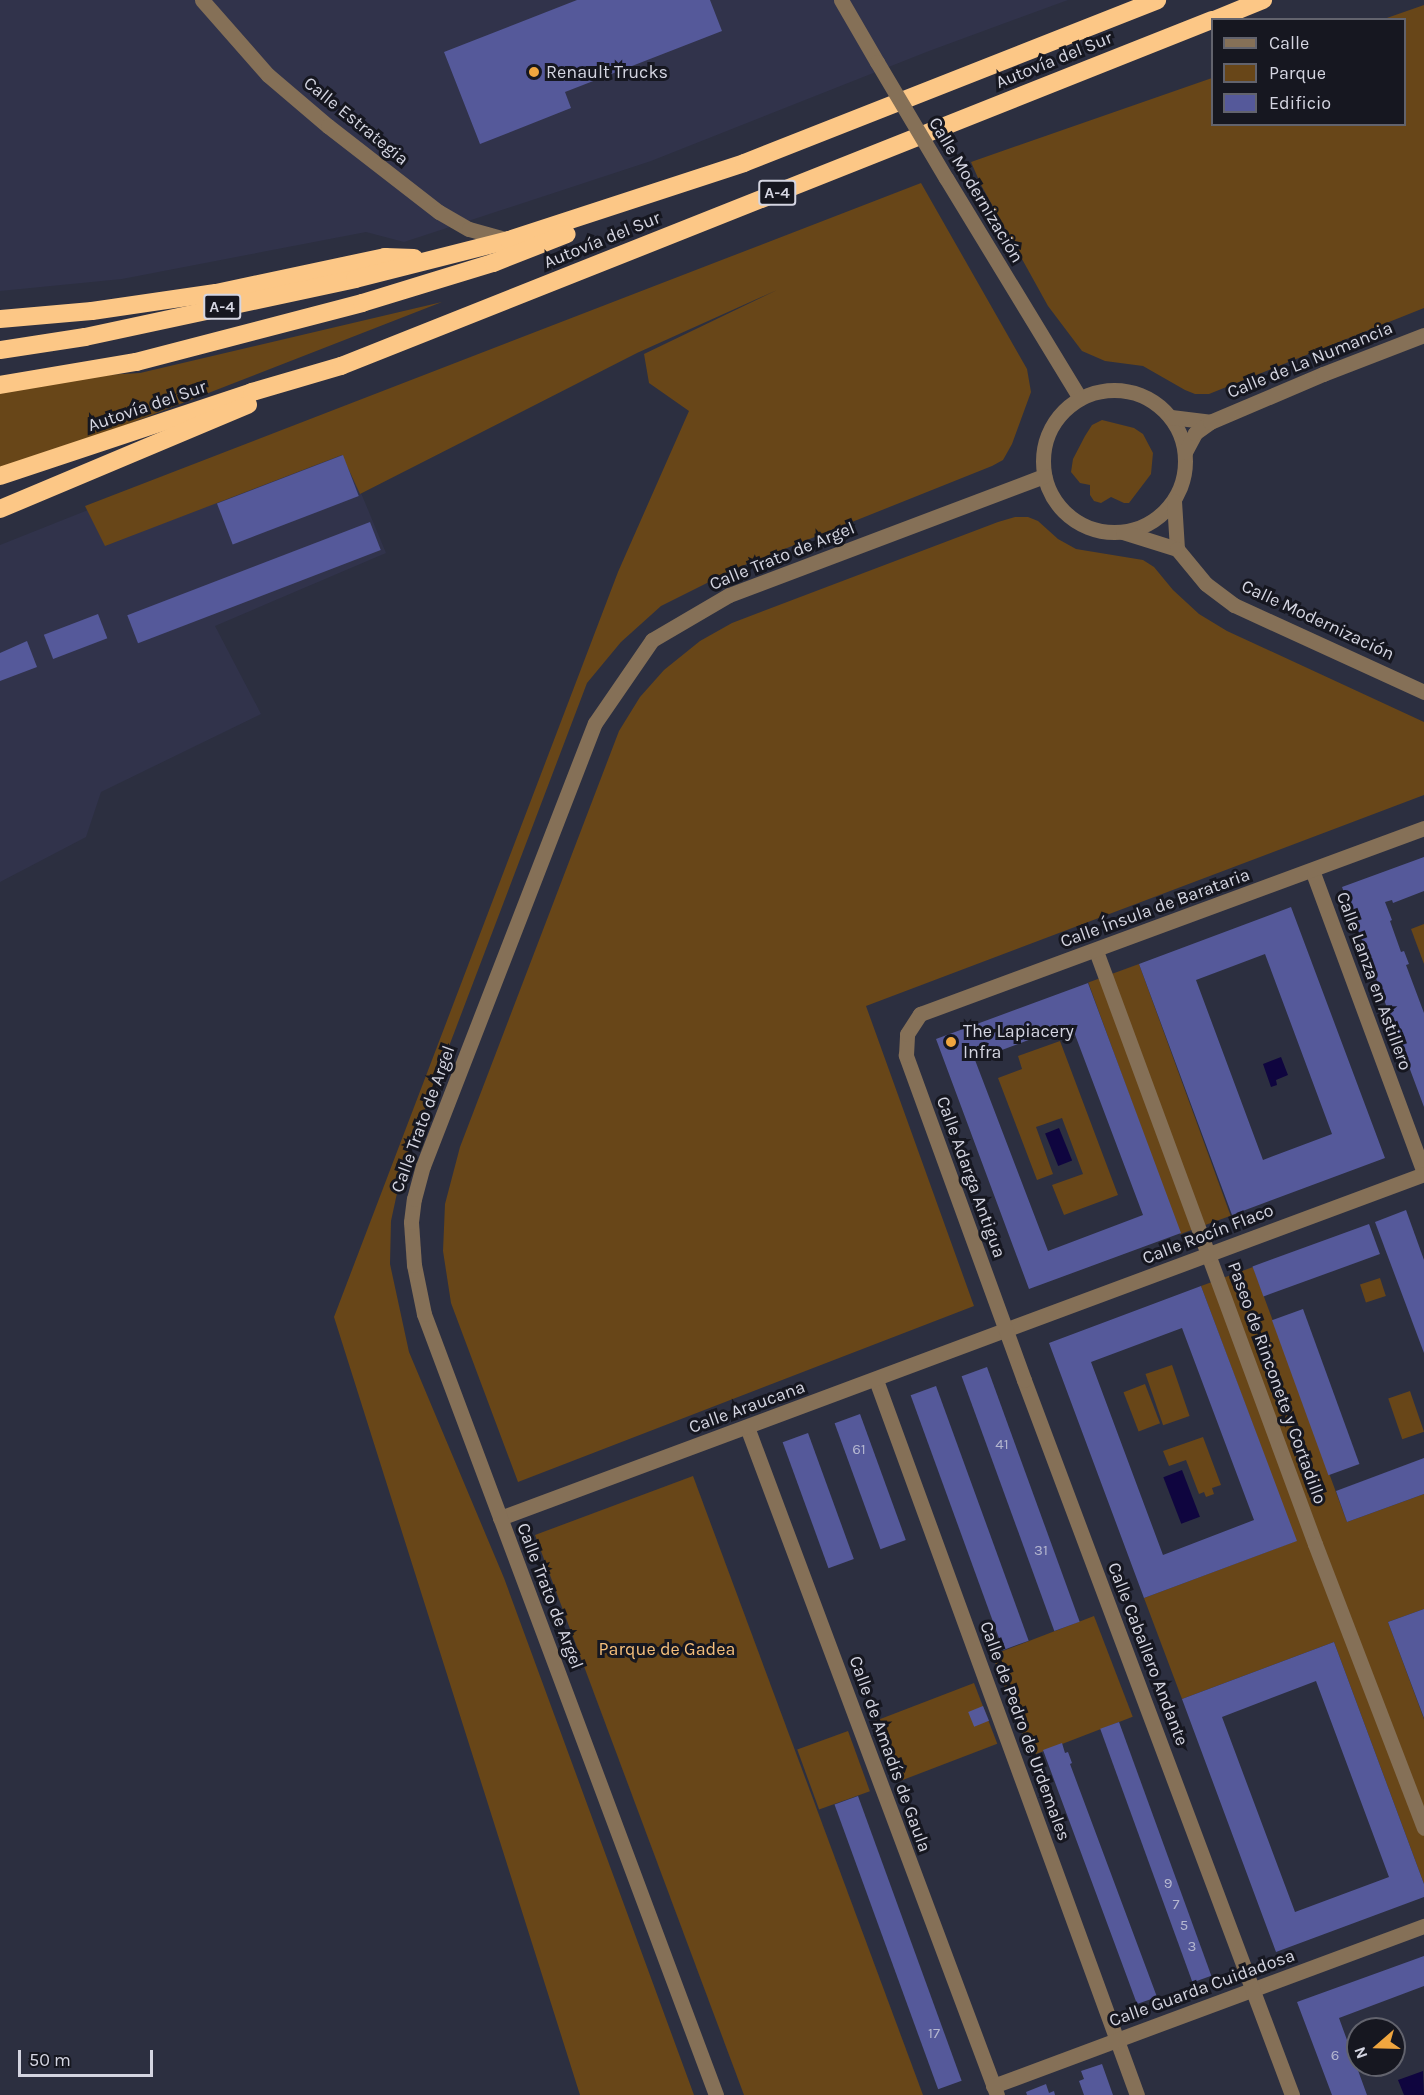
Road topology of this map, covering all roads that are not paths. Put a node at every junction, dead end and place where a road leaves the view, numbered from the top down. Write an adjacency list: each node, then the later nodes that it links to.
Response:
1 (202, 0): 8 (street, Calle Estrategia)
2 (841, 0): 15 (street, Calle Modernización, bridge)
3 (1157, 0): 7 (highway, Autovía del Sur / A-4)
4 (1263, 0): 5 (highway, Autovía del Sur / A-4)
5 (1218, 18)
6 (1211, 21): 13 (highway, Autovía del Sur / A-4)
7 (744, 163): 8 (highway, Autovía del Sur / A-4); 14 (highway)
8 (509, 240): 9 (highway, Autovía del Sur / A-4)
9 (442, 258): 10 (highway); 12 (highway, Autovía del Sur / A-4)
10 (0, 319)
11 (1424, 335): 17 (street, Calle de La Numancia)
12 (0, 350)
13 (341, 366): 19 (highway); 20 (highway, Autovía del Sur / A-4)
14 (0, 385)
15 (1080, 398): 16 (street); 21 (street)
16 (1171, 417): 17 (street); 18 (street)
17 (1210, 422): 18 (street, Calle de La Numancia)
18 (1185, 452): 23 (street)
19 (133, 454): 22 (highway); 24 (highway)
20 (0, 476)
21 (1044, 476): 25 (street); 37 (street, Calle Trato de Argel)
22 (0, 497)
23 (1174, 501): 25 (street); 26 (street)
24 (0, 508)
25 (1123, 532): 26 (street)
26 (1178, 549): 27 (street, Calle Modernización)
27 (1424, 692)
28 (1424, 828): 29 (street, Calle Ínsula de Barataria)
29 (1312, 870): 30 (street, Calle Ínsula de Barataria); 32 (street, Calle Lanza en Astillero)
30 (1096, 951): 31 (street, Calle Ínsula de Barataria); 33 (street, Paseo de Rinconete y Cortadillo)
31 (907, 1034): 34 (street, Calle Adarga Antigua)
32 (1424, 1174): 33 (street, Calle Rocín Flaco)
33 (1209, 1255): 34 (street, Calle Rocín Flaco); 38 (street, Paseo de Rinconete y Cortadillo)
34 (1007, 1332): 35 (street, Calle Araucana); 40 (street, Calle Caballero Andante)
35 (876, 1380): 36 (street, Calle Araucana); 41 (street, Calle de Pedro de Urdemales)
36 (747, 1427): 37 (street, Calle Araucana); 42 (street, Calle de Amadís de Gaula)
37 (500, 1518): 43 (street, Calle Trato de Argel)
38 (1424, 1828)
39 (1424, 1926): 40 (street, Calle Guarda Cuidadosa)
40 (1253, 1990): 41 (street, Calle Guarda Cuidadosa); 45 (street, Calle Caballero Andante)
41 (1117, 2040): 42 (street, Calle Guarda Cuidadosa); 44 (street, Calle de Pedro de Urdemales)
42 (995, 2090)
43 (716, 2095)
44 (1137, 2095)
45 (1292, 2095)

